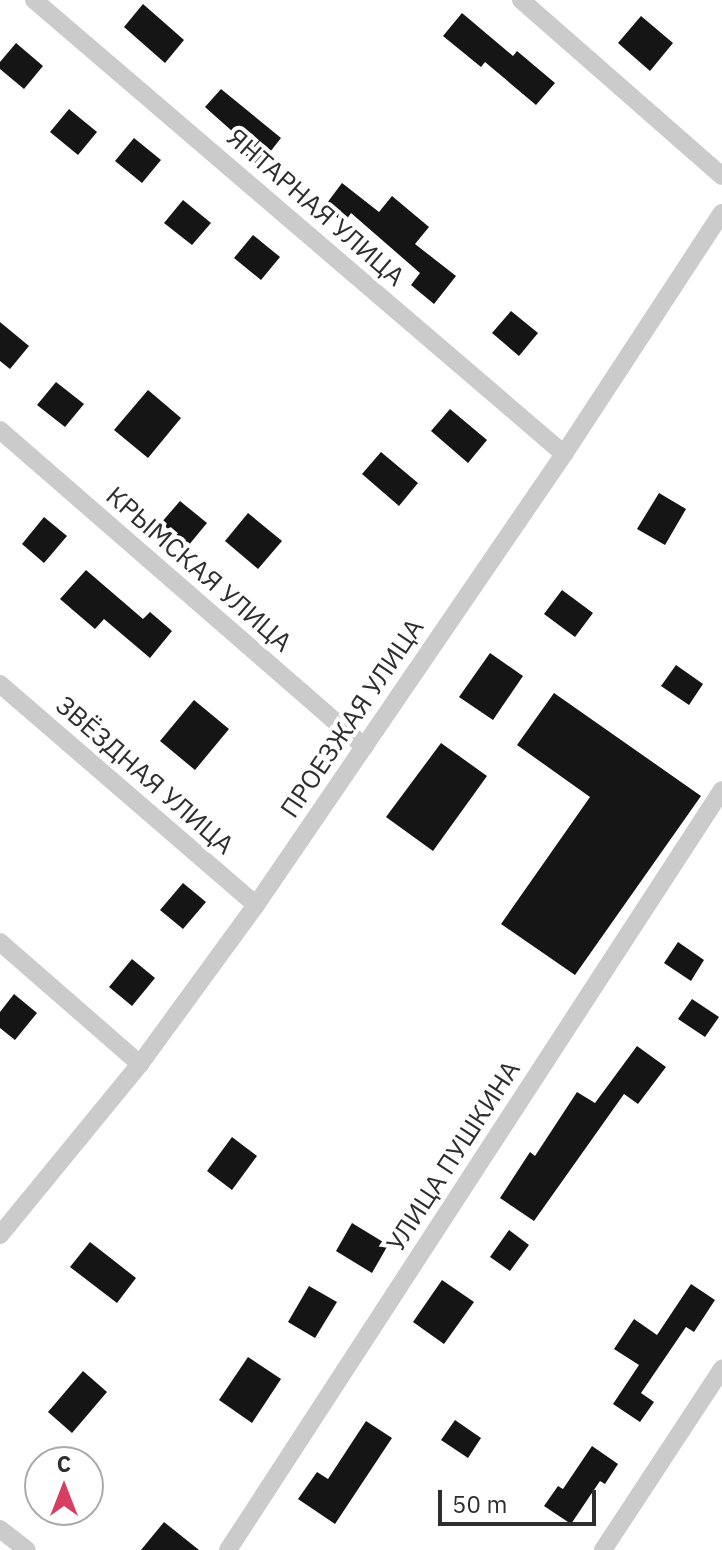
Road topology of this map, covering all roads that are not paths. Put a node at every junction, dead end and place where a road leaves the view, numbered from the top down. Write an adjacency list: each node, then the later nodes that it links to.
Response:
1 (34, 0): 6 (street, ЯНТАРНАЯ УЛИЦА)
2 (521, 0): 3 (street)
3 (722, 176)
4 (722, 213): 6 (street, ПРОЕЗЖАЯ УЛИЦА)
5 (0, 430): 8 (street, КРЫМСКАЯ УЛИЦА)
6 (564, 454): 8 (street, ПРОЕЗЖАЯ УЛИЦА)
7 (0, 684): 10 (street, ЗВЁЗДНАЯ УЛИЦА)
8 (365, 747): 10 (street, ПРОЕЗЖАЯ УЛИЦА)
9 (722, 790): 17 (street, УЛИЦА ПУШКИНА)
10 (256, 905): 12 (street, ПРОЕЗЖАЯ УЛИЦА)
11 (0, 942): 12 (street)
12 (140, 1064): 13 (street, ПРОЕЗЖАЯ УЛИЦА)
13 (0, 1235)
14 (722, 1369): 18 (street)
15 (0, 1529): 16 (street)
16 (27, 1550)
17 (228, 1550)
18 (603, 1550)

